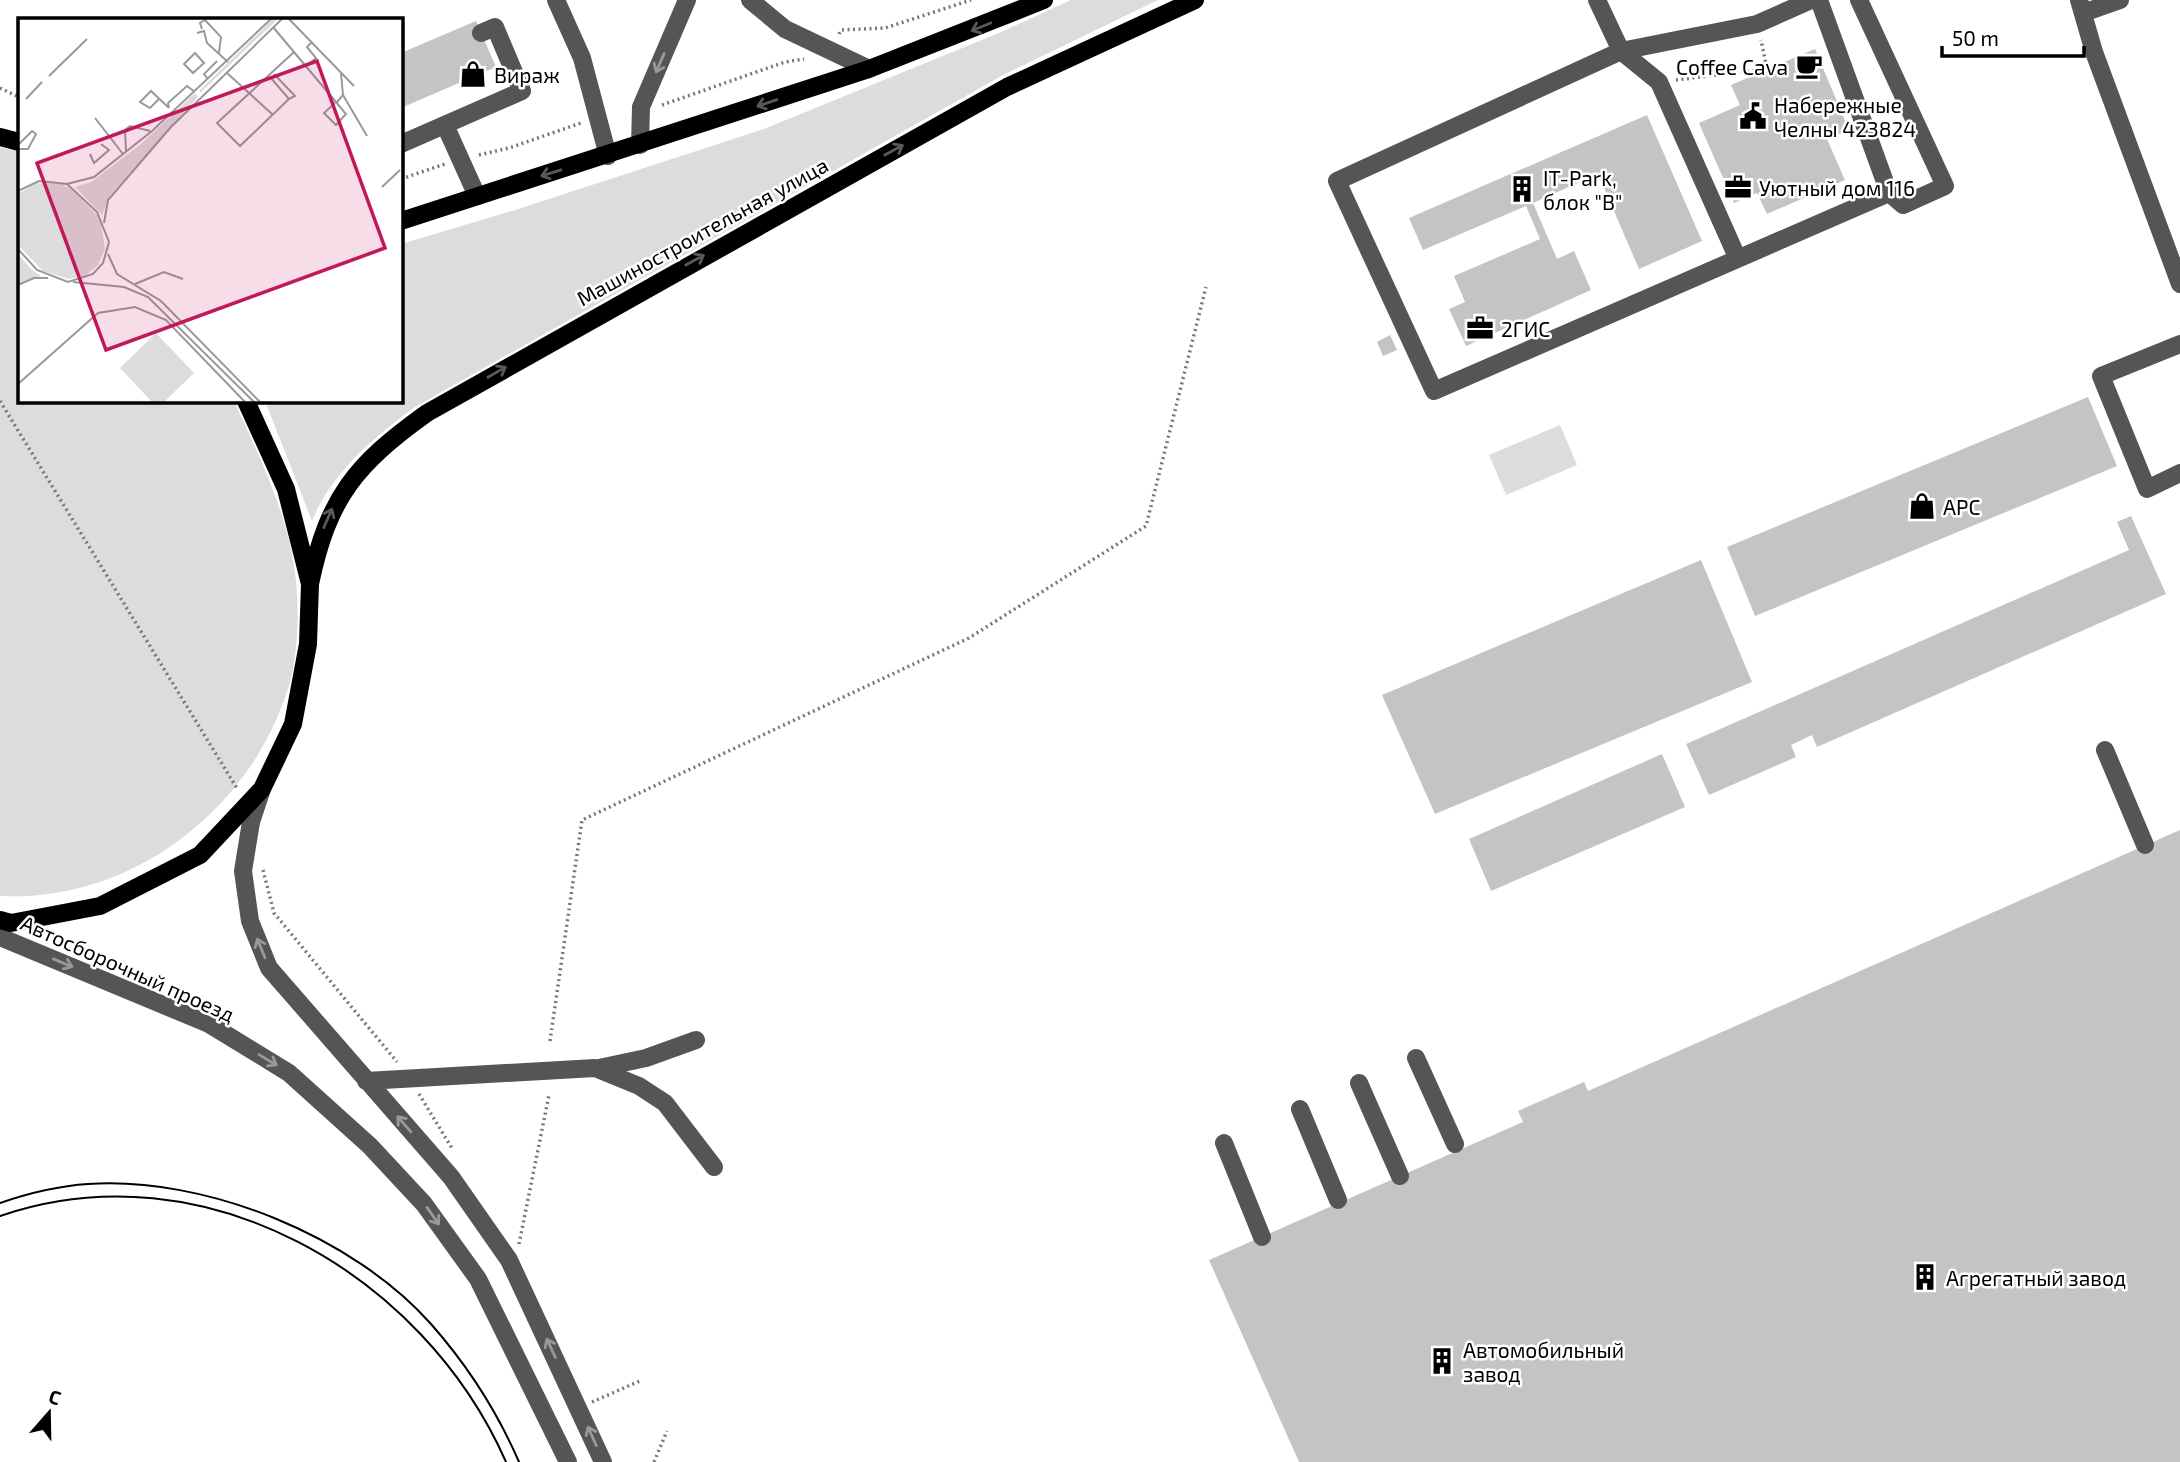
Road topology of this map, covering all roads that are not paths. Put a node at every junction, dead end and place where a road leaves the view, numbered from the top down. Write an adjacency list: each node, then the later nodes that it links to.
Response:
1 (556, 0): 20 (street)
2 (687, 0): 19 (street, one-way to 19)
3 (750, 0): 14 (street)
4 (1044, 0): 14 (main road, one-way to 14)
5 (1195, 0): 29 (main road, Машиностроительная улица, one-way to 5)
6 (1597, 0): 13 (street)
7 (1811, 0): 13 (street)
8 (1819, 0): 21 (street)
9 (1859, 0): 21 (street)
10 (2120, 0): 11 (street)
11 (2081, 6): 25 (street)
12 (481, 33): 15 (street)
13 (1621, 51): 24 (street); 24 (street)
14 (869, 69): 19 (main road, one-way to 19)
15 (445, 125): 18 (street); 22 (street)
16 (0, 137): 17 (main road)
17 (18, 142)
18 (402, 144)
19 (640, 145): 20 (main road)
20 (608, 156): 22 (main road, one-way to 22)
21 (1889, 193): 24 (street)
22 (477, 197): 23 (main road)
23 (402, 221)
24 (1737, 257)
25 (2180, 284)
26 (2180, 344): 28 (street)
27 (246, 402): 29 (main road)
28 (2180, 473)
29 (310, 584): 31 (main road)
30 (2105, 750): 32 (street)
31 (262, 789): 33 (main road); 38 (street, one-way to 31)
32 (2145, 845)
33 (0, 920)
34 (0, 937): 47 (street, Автосборочный проезд, one-way to 47)
35 (696, 1040): 37 (street)
36 (1416, 1058): 42 (street)
37 (595, 1068): 38 (street); 43 (street)
38 (366, 1081): 48 (street, one-way to 38)
39 (1359, 1083): 44 (street)
40 (1300, 1110): 45 (street)
41 (1224, 1143): 46 (street)
42 (1455, 1144)
43 (714, 1167)
44 (1400, 1176)
45 (1338, 1200)
46 (1262, 1237)
47 (568, 1462)
48 (603, 1462)

